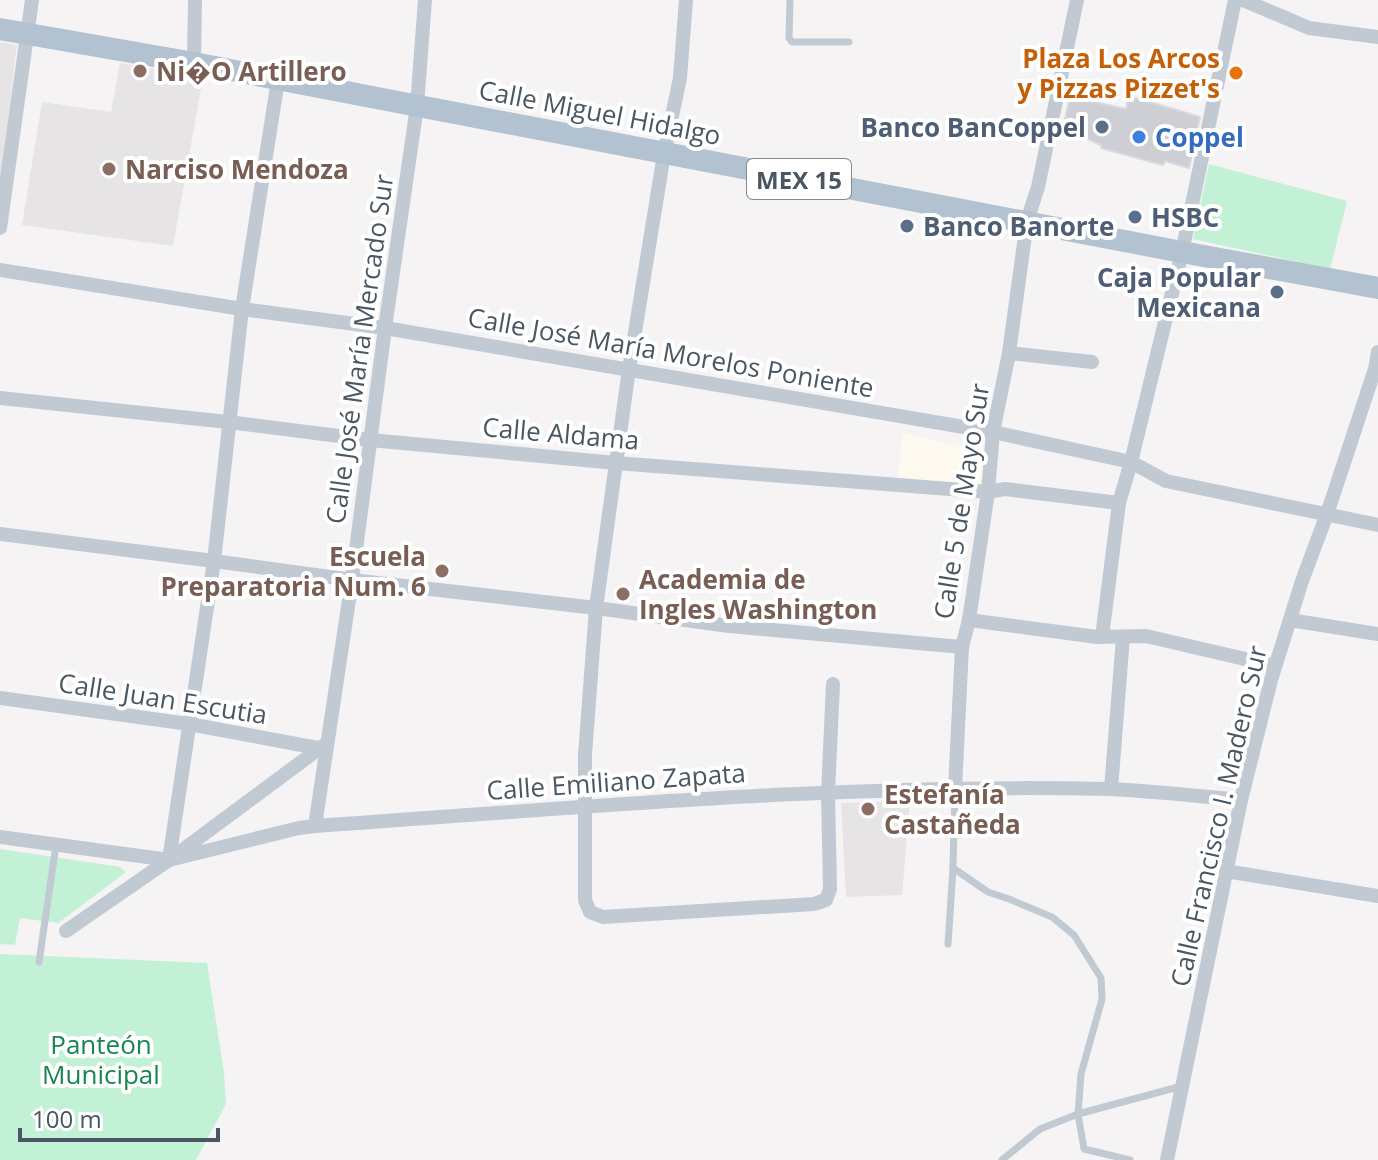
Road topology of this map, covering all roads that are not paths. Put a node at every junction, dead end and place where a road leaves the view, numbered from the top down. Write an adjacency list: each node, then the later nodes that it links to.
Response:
1 (32, 0): 10 (street)
2 (195, 0): 13 (street)
3 (425, 0): 15 (street, Calle José María Mercado Sur)
4 (686, 0): 16 (street)
5 (790, 0): 12 (lane)
6 (1077, 0): 17 (street, Calle 5 de Mayo Sur)
7 (1235, 0): 19 (street)
8 (1243, 0): 11 (street)
9 (0, 29): 10 (main road, Calle Miguel Hidalgo / MEX 15)
10 (28, 34): 13 (main road, Calle Miguel Hidalgo / MEX 15); 18 (street)
11 (1378, 37)
12 (849, 42)
13 (194, 63): 14 (main road, Calle Miguel Hidalgo / MEX 15)
14 (278, 80): 15 (main road, Calle Miguel Hidalgo / MEX 15); 22 (street)
15 (417, 106): 16 (main road, Calle Miguel Hidalgo / MEX 15); 23 (street, Calle José María Mercado Sur)
16 (664, 154): 17 (main road, Calle Miguel Hidalgo / MEX 15); 27 (street)
17 (1027, 221): 19 (main road, Calle Miguel Hidalgo / MEX 15); 25 (street, Calle 5 de Mayo Sur)
18 (0, 228)
19 (1182, 252): 21 (main road, Calle Miguel Hidalgo / MEX 15); 33 (street)
20 (0, 270): 22 (street, Calle José María Morelos Poniente)
21 (1378, 288)
22 (242, 309): 23 (street, Calle José María Morelos Poniente); 30 (street)
23 (385, 328): 27 (street, Calle José María Morelos Poniente); 32 (street, Calle José María Mercado Sur)
24 (1378, 352): 28 (street, Calle Francisco I. Madero Sur)
25 (1009, 353): 26 (street); 31 (street, Calle 5 de Mayo Sur)
26 (1092, 362)
27 (629, 369): 31 (street, Calle José María Morelos Poniente); 34 (street)
28 (1376, 369): 37 (street, Calle Francisco I. Madero Sur)
29 (0, 398): 30 (street, Calle Aldama)
30 (228, 422): 32 (street, Calle Aldama); 40 (street)
31 (993, 432): 33 (street, Calle José María Morelos Poniente); 35 (street, Calle 5 de Mayo Sur)
32 (370, 440): 34 (street, Calle Aldama); 41 (street, Calle José María Mercado Sur)
33 (1131, 462): 36 (street); 37 (street, Calle José María Morelos Poniente)
34 (616, 463): 35 (street, Calle Aldama); 42 (street)
35 (988, 492): 36 (street, Calle Aldama); 43 (street, Calle 5 de Mayo Sur)
36 (1119, 503): 46 (street)
37 (1327, 514): 38 (street, Calle José María Morelos Poniente); 44 (street, Calle Francisco I. Madero Sur)
38 (1378, 525)
39 (0, 534): 40 (street)
40 (214, 561): 41 (street); 52 (street)
41 (352, 580): 42 (street); 53 (street, Calle José María Mercado Sur)
42 (596, 608): 48 (street); 58 (street)
43 (969, 620): 46 (street); 48 (street, Calle 5 de Mayo Sur)
44 (1290, 620): 45 (street); 49 (street, Calle Francisco I. Madero Sur)
45 (1378, 634)
46 (1102, 637): 47 (street)
47 (1123, 637): 49 (street); 55 (street)
48 (962, 647): 54 (street, Calle 5 de Mayo Sur)
49 (1275, 666): 57 (street, Calle Francisco I. Madero Sur)
50 (833, 684): 56 (street)
51 (0, 698): 52 (street, Calle Juan Escutia)
52 (189, 724): 53 (street, Calle Juan Escutia); 62 (street)
53 (323, 745): 59 (street, Calle José María Mercado Sur); 62 (street)
54 (955, 789): 55 (street, Calle Emiliano Zapata); 56 (street, Calle Emiliano Zapata); 63 (lane)
55 (1111, 789): 57 (street, Calle Emiliano Zapata)
56 (828, 793): 58 (street, Calle Emiliano Zapata); 58 (street)
57 (1241, 800): 64 (street, Calle Francisco I. Madero Sur)
58 (584, 807): 59 (street, Calle Emiliano Zapata)
59 (315, 826): 62 (street, Calle Emiliano Zapata)
60 (0, 837): 61 (street, Calle Emiliano Zapata)
61 (56, 845): 62 (street, Calle Emiliano Zapata); 68 (lane)
62 (169, 860): 66 (street)
63 (953, 868): 67 (lane); 70 (lane)
64 (1226, 871): 65 (street); 69 (street, Calle Francisco I. Madero Sur)
65 (1378, 896)
66 (66, 931)
67 (948, 944)
68 (39, 962)
69 (1182, 1086): 70 (lane); 73 (street, Calle Francisco I. Madero Sur)
70 (1078, 1114): 71 (lane); 72 (lane)
71 (1002, 1160)
72 (1130, 1160)
73 (1167, 1160)

